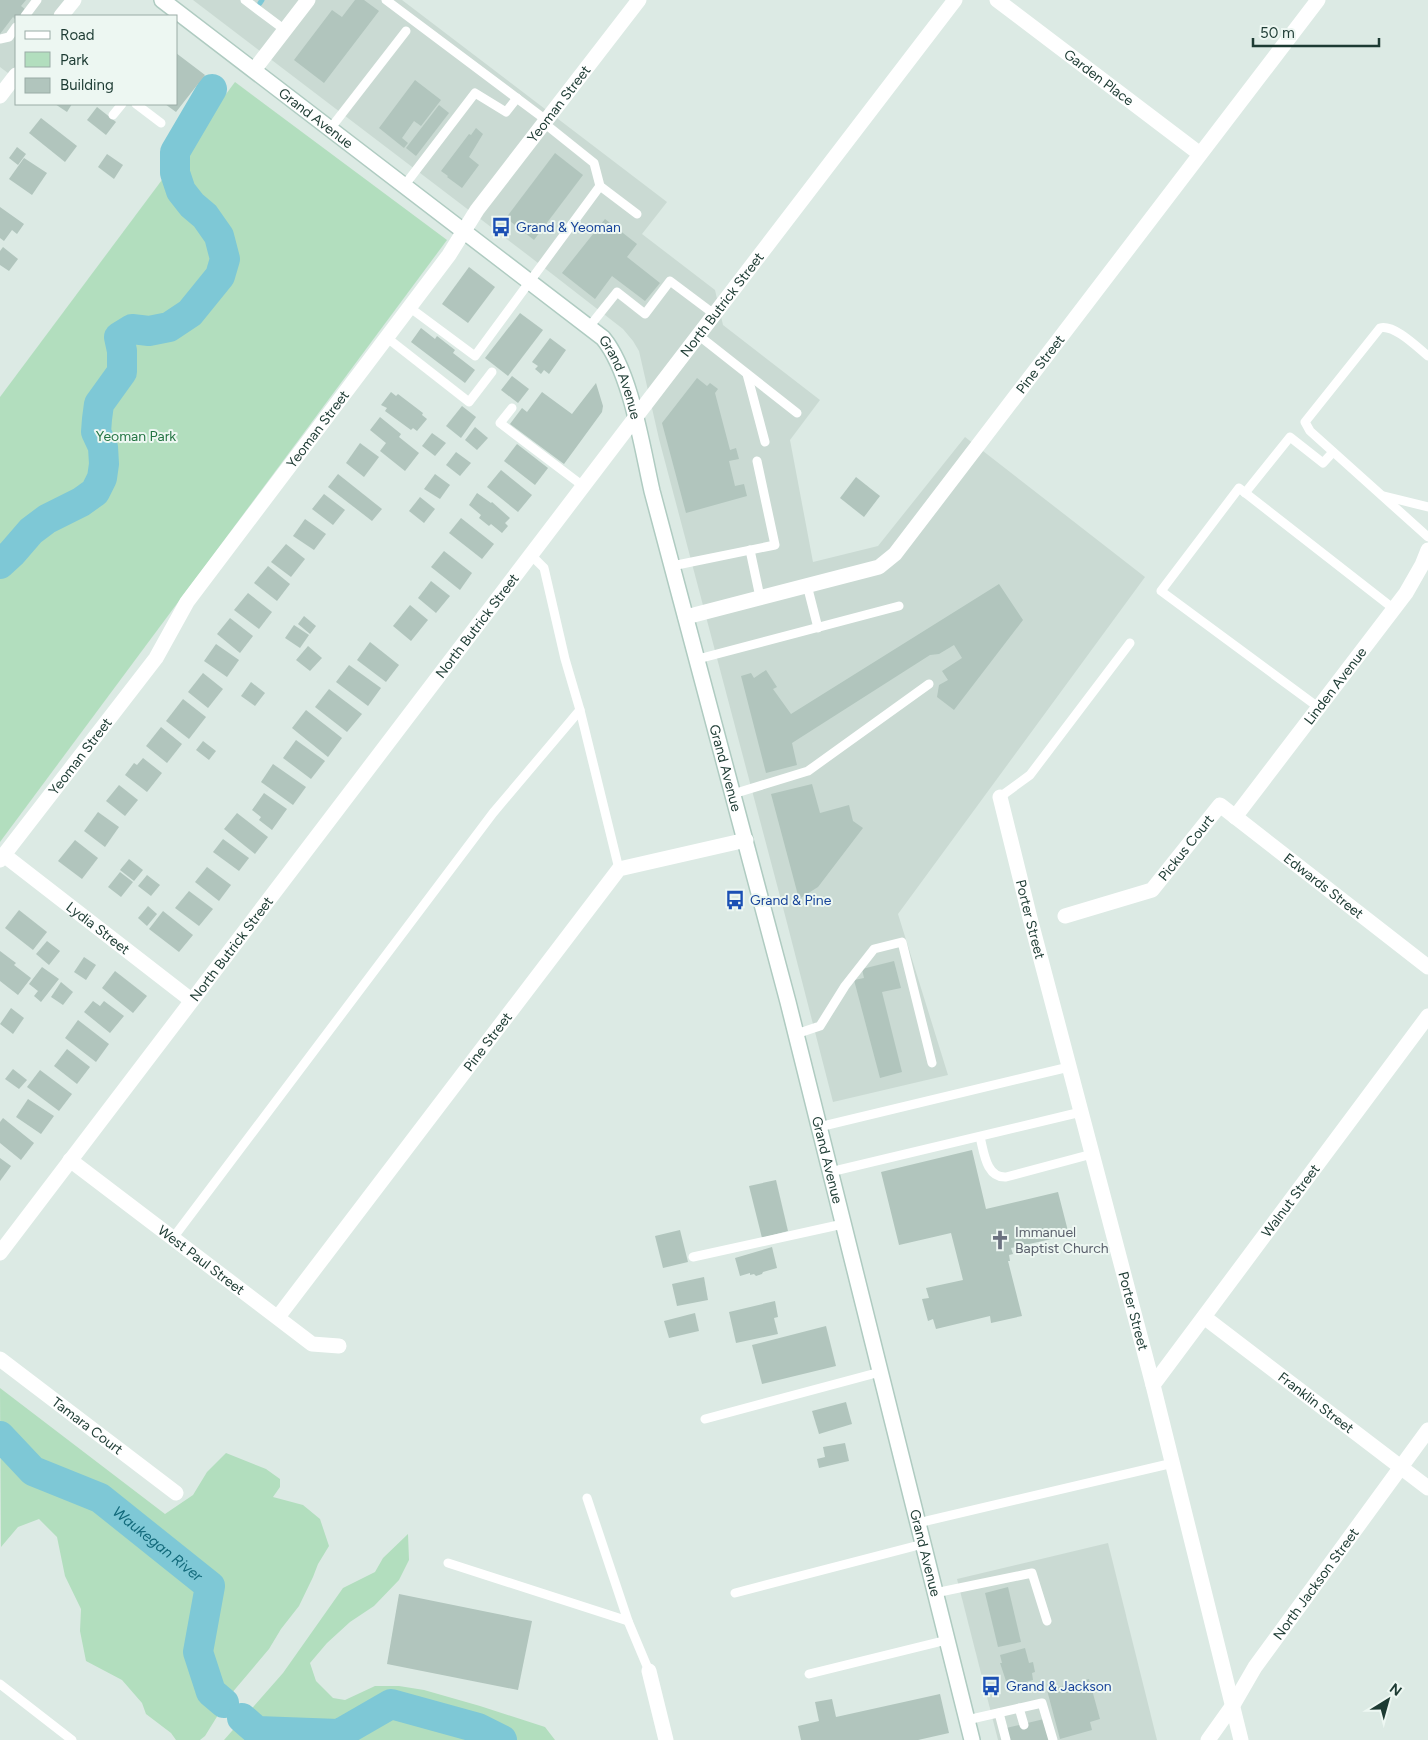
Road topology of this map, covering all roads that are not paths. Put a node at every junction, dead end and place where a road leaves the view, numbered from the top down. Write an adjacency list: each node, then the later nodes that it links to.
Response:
1 (36, 0): 11 (lane)
2 (74, 0): 12 (street)
3 (162, 0): 13 (street, Grand Avenue)
4 (245, 0): 16 (lane)
5 (308, 0): 16 (street)
6 (386, 0): 22 (lane)
7 (639, 0): 26 (street, Yeoman Street)
8 (955, 0): 36 (street, North Butrick Street)
9 (997, 0): 29 (street, Garden Place)
10 (1318, 0): 29 (street, Pine Street)
11 (25, 15)
12 (63, 15)
13 (175, 15)
14 (179, 19): 19 (street, Grand Avenue)
15 (15, 28): 18 (lane)
16 (285, 30): 19 (street)
17 (406, 31): 28 (lane)
18 (8, 39)
19 (254, 70): 28 (street, Grand Avenue)
20 (15, 76): 21 (street)
21 (0, 96)
22 (517, 98): 26 (lane); 30 (lane)
23 (121, 105): 25 (lane)
24 (137, 105): 27 (lane)
25 (113, 115)
26 (545, 122): 31 (lane); 33 (street, Yeoman Street)
27 (161, 124)
28 (330, 129): 30 (street, Grand Avenue)
29 (1200, 154): 58 (street, Pine Street)
30 (404, 186): 33 (street, Grand Avenue)
31 (600, 186): 32 (lane); 34 (lane)
32 (637, 214)
33 (464, 232): 34 (street, Grand Avenue); 35 (street, Yeoman Street)
34 (530, 282): 35 (lane); 37 (street, Grand Avenue)
35 (409, 307): 39 (street, Yeoman Street)
36 (714, 314): 37 (lane); 38 (street, North Butrick Street)
37 (589, 327): 45 (street, Grand Avenue)
38 (698, 335): 42 (lane); 45 (street, North Butrick Street)
39 (386, 338): 41 (lane); 74 (street, Yeoman Street)
40 (1428, 356): 47 (lane)
41 (492, 372)
42 (747, 374): 44 (lane); 46 (lane)
43 (512, 408): 49 (lane)
44 (797, 413)
45 (635, 418): 49 (street, North Butrick Street); 57 (street, Grand Avenue)
46 (765, 442)
47 (1332, 452): 50 (lane); 51 (lane)
48 (757, 461): 54 (lane)
49 (583, 486): 56 (street, North Butrick Street)
50 (1245, 493): 61 (lane); 67 (lane)
51 (1381, 495): 52 (lane); 53 (lane)
52 (1428, 507)
53 (1428, 537)
54 (750, 550): 57 (lane); 59 (lane)
55 (1428, 550): 61 (street, Linden Avenue)
56 (531, 554): 68 (lane); 78 (street, North Butrick Street)
57 (672, 566): 62 (street, Grand Avenue)
58 (807, 586): 59 (street, Pine Street); 63 (lane)
59 (760, 597): 62 (street, Pine Street)
60 (899, 606): 63 (lane)
61 (1394, 609): 67 (street, Linden Avenue)
62 (686, 617): 65 (street, Grand Avenue)
63 (818, 628): 65 (lane)
64 (1130, 642): 70 (lane)
65 (698, 658): 69 (street, Grand Avenue)
66 (929, 684): 69 (lane)
67 (1318, 707): 72 (street, Linden Avenue)
68 (580, 710): 75 (lane); 90 (lane)
69 (733, 794): 73 (street, Grand Avenue)
70 (1000, 797): 82 (street, Porter Street)
71 (1220, 805): 72 (street, Edwards Street); 76 (street, Pickus Court)
72 (1234, 817): 77 (street, Edwards Street)
73 (746, 840): 75 (street); 80 (street, Grand Avenue)
74 (2, 857): 78 (street, Lydia Street)
75 (619, 869): 93 (street, Pine Street)
76 (1065, 916)
77 (1428, 967)
78 (192, 1000): 87 (street, North Butrick Street)
79 (1428, 1016): 94 (street, Walnut Street)
80 (796, 1034): 81 (lane); 84 (street, Grand Avenue)
81 (932, 1063)
82 (1069, 1067): 83 (street, Porter Street); 84 (lane)
83 (1081, 1112): 85 (lane); 86 (street, Porter Street)
84 (819, 1126): 88 (street, Grand Avenue)
85 (980, 1137): 86 (lane); 88 (lane)
86 (1092, 1154): 98 (street, Porter Street)
87 (70, 1160): 90 (street, West Paul Street); 91 (street, North Butrick Street)
88 (830, 1172): 89 (street, Grand Avenue)
89 (843, 1224): 92 (lane); 97 (street, Grand Avenue)
90 (173, 1238): 93 (street, West Paul Street)
91 (0, 1253)
92 (694, 1257)
93 (278, 1317): 95 (street, West Paul Street)
94 (1204, 1317): 98 (street, Walnut Street); 102 (street, Franklin Street)
95 (339, 1346)
96 (0, 1359): 104 (street, Tamara Court)
97 (880, 1372): 99 (lane); 106 (street, Grand Avenue)
98 (1153, 1386): 101 (street, Porter Street)
99 (705, 1419)
100 (1428, 1430): 102 (street, North Jackson Street)
101 (1172, 1463): 106 (lane); 117 (street, Porter Street)
102 (1400, 1467): 103 (street, Franklin Street); 117 (street, North Jackson Street)
103 (1428, 1488)
104 (176, 1493)
105 (587, 1498): 111 (lane)
106 (918, 1523): 107 (street, Grand Avenue)
107 (923, 1544): 109 (lane); 110 (street, Grand Avenue)
108 (448, 1563): 111 (lane)
109 (735, 1593)
110 (935, 1594): 112 (lane); 113 (street, Grand Avenue)
111 (628, 1621): 114 (lane)
112 (1046, 1621)
113 (947, 1640): 115 (lane); 120 (street, Grand Avenue)
114 (649, 1671): 123 (street)
115 (809, 1674)
116 (0, 1684): 122 (lane)
117 (1232, 1705): 127 (street, North Jackson Street); 128 (street, Porter Street)
118 (1020, 1708): 119 (lane); 121 (lane); 126 (lane)
119 (999, 1713): 120 (lane); 125 (lane)
120 (967, 1720): 124 (street, Grand Avenue)
121 (1024, 1725)
122 (72, 1740)
123 (666, 1740)
124 (972, 1740)
125 (1006, 1740)
126 (1053, 1740)
127 (1208, 1740)
128 (1241, 1740)

